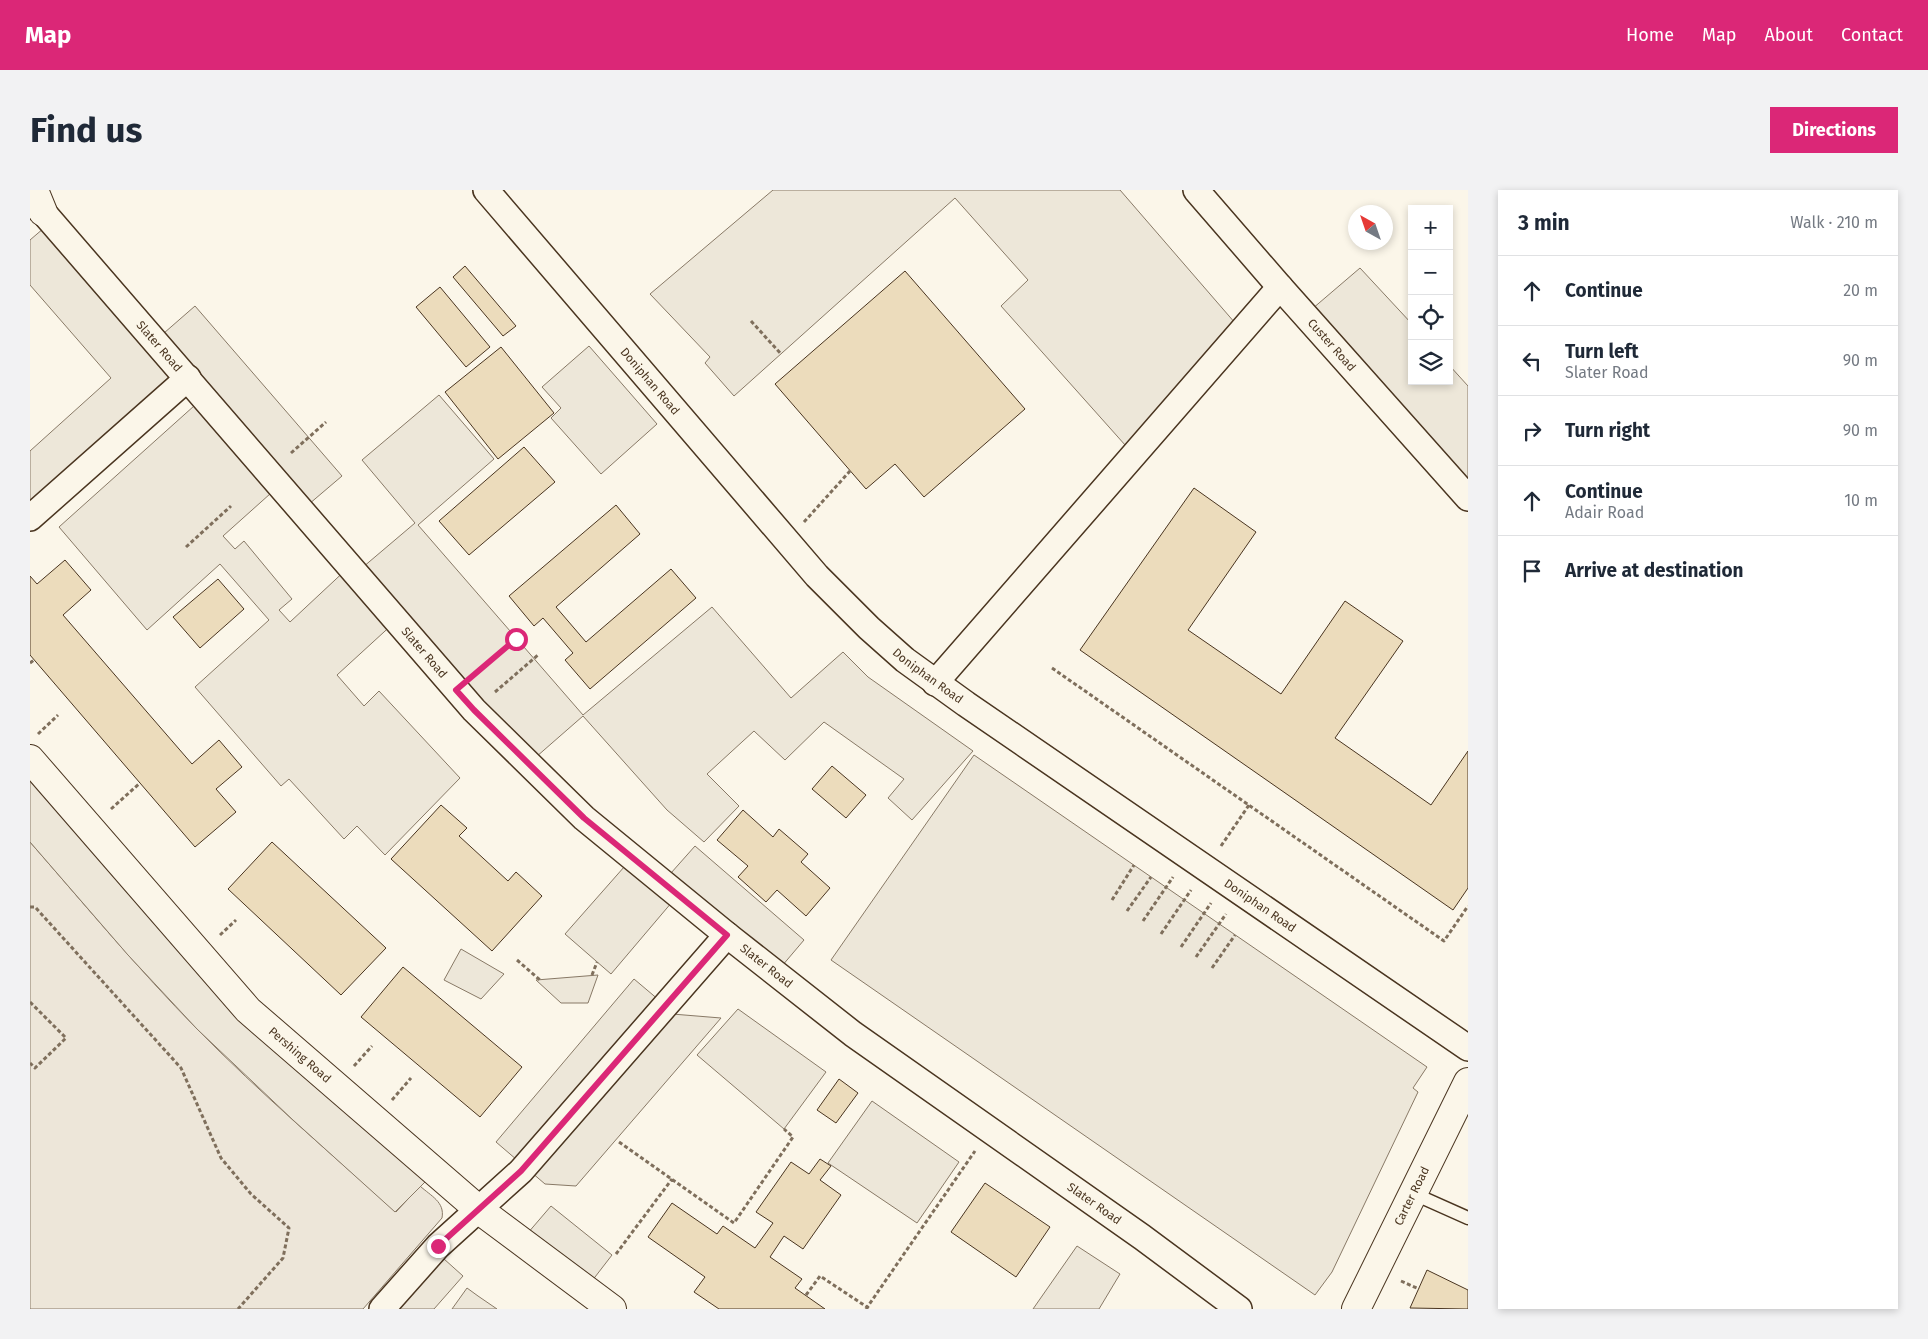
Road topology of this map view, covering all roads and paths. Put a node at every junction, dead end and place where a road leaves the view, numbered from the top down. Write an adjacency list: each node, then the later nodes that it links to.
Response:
1 (486, 190): 14 (street, Doniphan Road)
2 (1196, 190): 4 (street, Custer Road)
3 (36, 201): 7 (street, Slater Road)
4 (1280, 287): 11 (street, Custer Road); 21 (street)
5 (751, 321): 6 (path)
6 (780, 354)
7 (188, 378): 13 (street); 22 (street, Slater Road)
8 (326, 422): 9 (path)
9 (291, 453)
10 (850, 471): 14 (path)
11 (1468, 498)
12 (231, 506): 15 (path)
13 (30, 518)
14 (787, 541): 21 (street, Doniphan Road)
15 (186, 547)
16 (521, 635): 22 (path)
17 (538, 655): 23 (path)
18 (34, 660): 19 (path)
19 (30, 663)
20 (1052, 668): 33 (path)
21 (935, 683): 28 (street, Doniphan Road)
22 (456, 690): 23 (street, Slater Road)
23 (474, 710): 37 (street, Slater Road)
24 (58, 715): 25 (path)
25 (33, 747): 27 (street, Pershing Road)
26 (140, 783): 27 (path)
27 (90, 828): 55 (street, Pershing Road)
28 (1188, 856): 31 (street, Doniphan Road); 36 (path)
29 (1134, 865): 32 (path)
30 (1151, 877): 35 (path)
31 (1233, 887): 39 (path); 40 (path); 47 (street, Doniphan Road)
32 (1112, 900)
33 (1468, 906)
34 (30, 907): 60 (path)
35 (1127, 911)
36 (1143, 921)
37 (727, 935): 51 (street, Slater Road); 55 (street)
38 (1235, 935): 43 (path)
39 (1181, 947)
40 (1196, 957)
41 (517, 960): 45 (path)
42 (597, 962): 44 (path)
43 (1212, 968)
44 (592, 975)
45 (540, 980)
46 (30, 1002): 48 (path)
47 (1468, 1048)
48 (30, 1063)
49 (1468, 1082): 54 (street, Carter Road)
50 (784, 1129): 53 (path)
51 (989, 1130): 59 (path); 63 (street, Slater Road)
52 (619, 1142): 53 (path)
53 (672, 1179): 57 (path)
54 (1412, 1193): 56 (lane); 64 (street, Carter Road)
55 (478, 1209): 61 (street); 62 (street, Pershing Road)
56 (1468, 1218)
57 (616, 1254)
58 (806, 1295): 59 (path)
59 (868, 1308)
60 (238, 1309)
61 (382, 1309)
62 (612, 1309)
63 (1239, 1309)
64 (1356, 1309)

